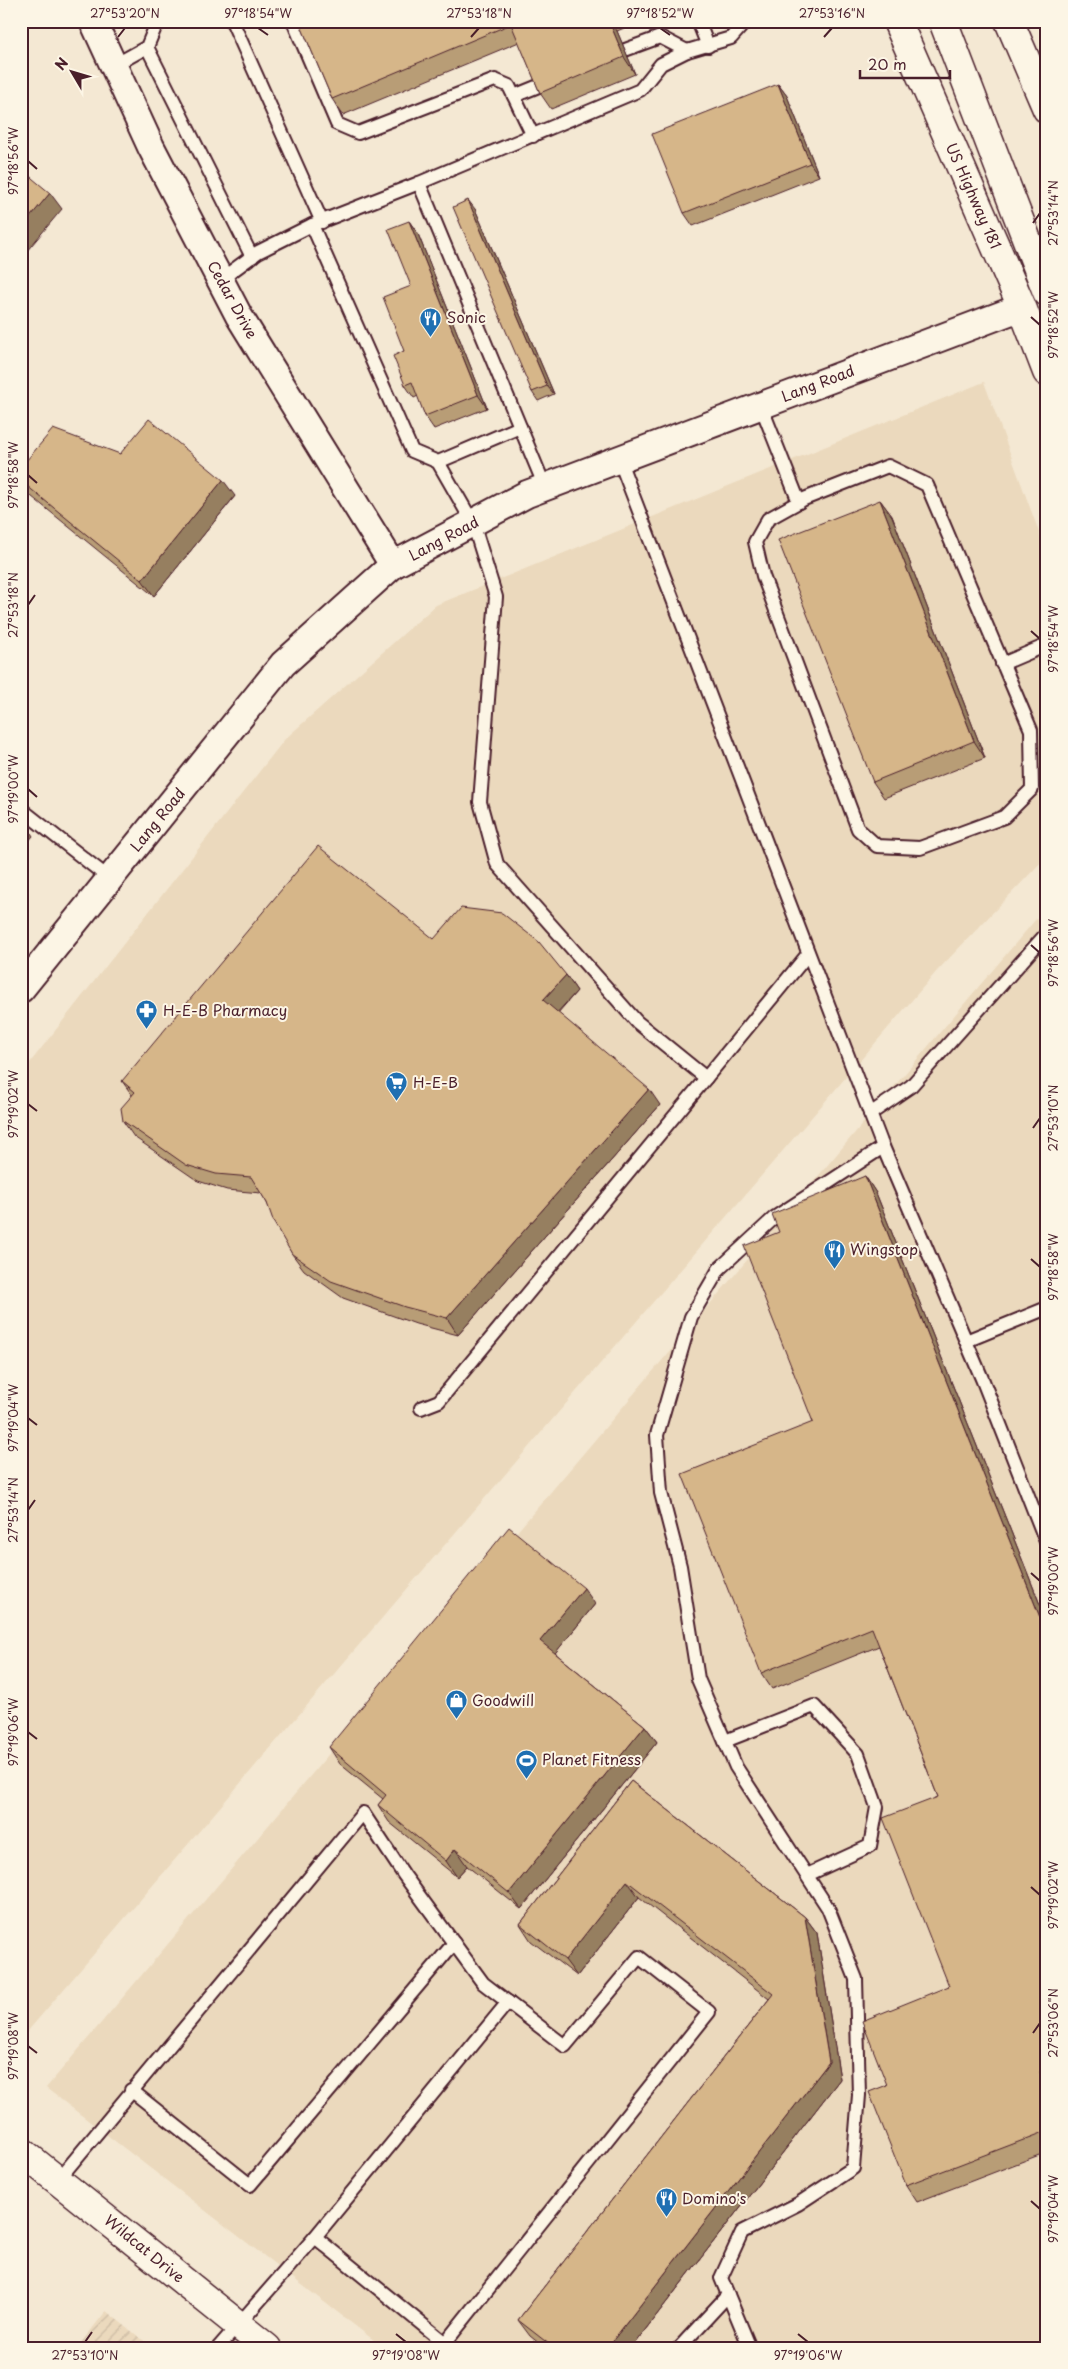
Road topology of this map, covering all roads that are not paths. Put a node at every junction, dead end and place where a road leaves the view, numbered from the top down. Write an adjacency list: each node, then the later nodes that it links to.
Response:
1 (93, 21): 14 (street, Cedar Drive)
2 (165, 21): 11 (lane)
3 (232, 21): 20 (lane)
4 (293, 21): 16 (lane)
5 (698, 21): 10 (lane)
6 (746, 21): 10 (lane)
7 (897, 21): 24 (main road, US Highway 181)
8 (943, 21): 23 (main road)
9 (1009, 21): 17 (main road)
10 (708, 46): 13 (lane)
11 (147, 48): 14 (lane); 21 (lane)
12 (625, 50): 13 (lane)
13 (687, 51): 18 (lane)
14 (113, 66): 22 (street, Cedar Drive)
15 (541, 85): 16 (lane)
16 (514, 96): 18 (lane)
17 (1047, 109)
18 (533, 136): 19 (lane)
19 (419, 183): 20 (lane); 27 (lane)
20 (317, 223): 21 (lane); 29 (lane)
21 (252, 257): 22 (lane)
22 (220, 280): 33 (street, Cedar Drive)
23 (1047, 292)
24 (1022, 307): 25 (main road, US Highway 181); 26 (street, Lang Road)
25 (1047, 372)
26 (760, 406): 28 (street, Lang Road); 31 (lane)
27 (520, 427): 29 (lane); 30 (lane)
28 (619, 459): 30 (street, Lang Road); 39 (lane)
29 (438, 462): 32 (lane)
30 (545, 487): 32 (street, Lang Road)
31 (799, 502): 35 (lane); 35 (lane)
32 (473, 523): 33 (street, Lang Road); 41 (lane)
33 (393, 566): 37 (street, Lang Road)
34 (1047, 645): 35 (lane)
35 (1002, 664)
36 (21, 809): 37 (lane)
37 (110, 879): 40 (street, Lang Road)
38 (1047, 933): 42 (lane)
39 (808, 954): 41 (lane); 42 (lane)
40 (21, 990)
41 (706, 1078): 46 (lane)
42 (870, 1114): 43 (lane)
43 (883, 1147): 45 (lane); 48 (lane)
44 (1047, 1308): 45 (lane)
45 (966, 1341): 47 (lane)
46 (421, 1408)
47 (1047, 1544)
48 (725, 1741): 49 (lane); 49 (lane)
49 (807, 1875): 56 (lane)
50 (454, 1943): 51 (lane); 52 (lane); 52 (lane)
51 (508, 2002): 55 (lane); 58 (lane)
52 (131, 2090): 54 (lane)
53 (21, 2151): 54 (main road, Wildcat Drive)
54 (58, 2180): 57 (main road, Wildcat Drive)
55 (314, 2237): 57 (lane); 58 (lane)
56 (728, 2294): 61 (lane); 62 (lane)
57 (238, 2324): 59 (lane); 60 (main road, Wildcat Drive)
58 (445, 2346)
59 (218, 2348)
60 (267, 2348)
61 (679, 2348)
62 (750, 2348)

